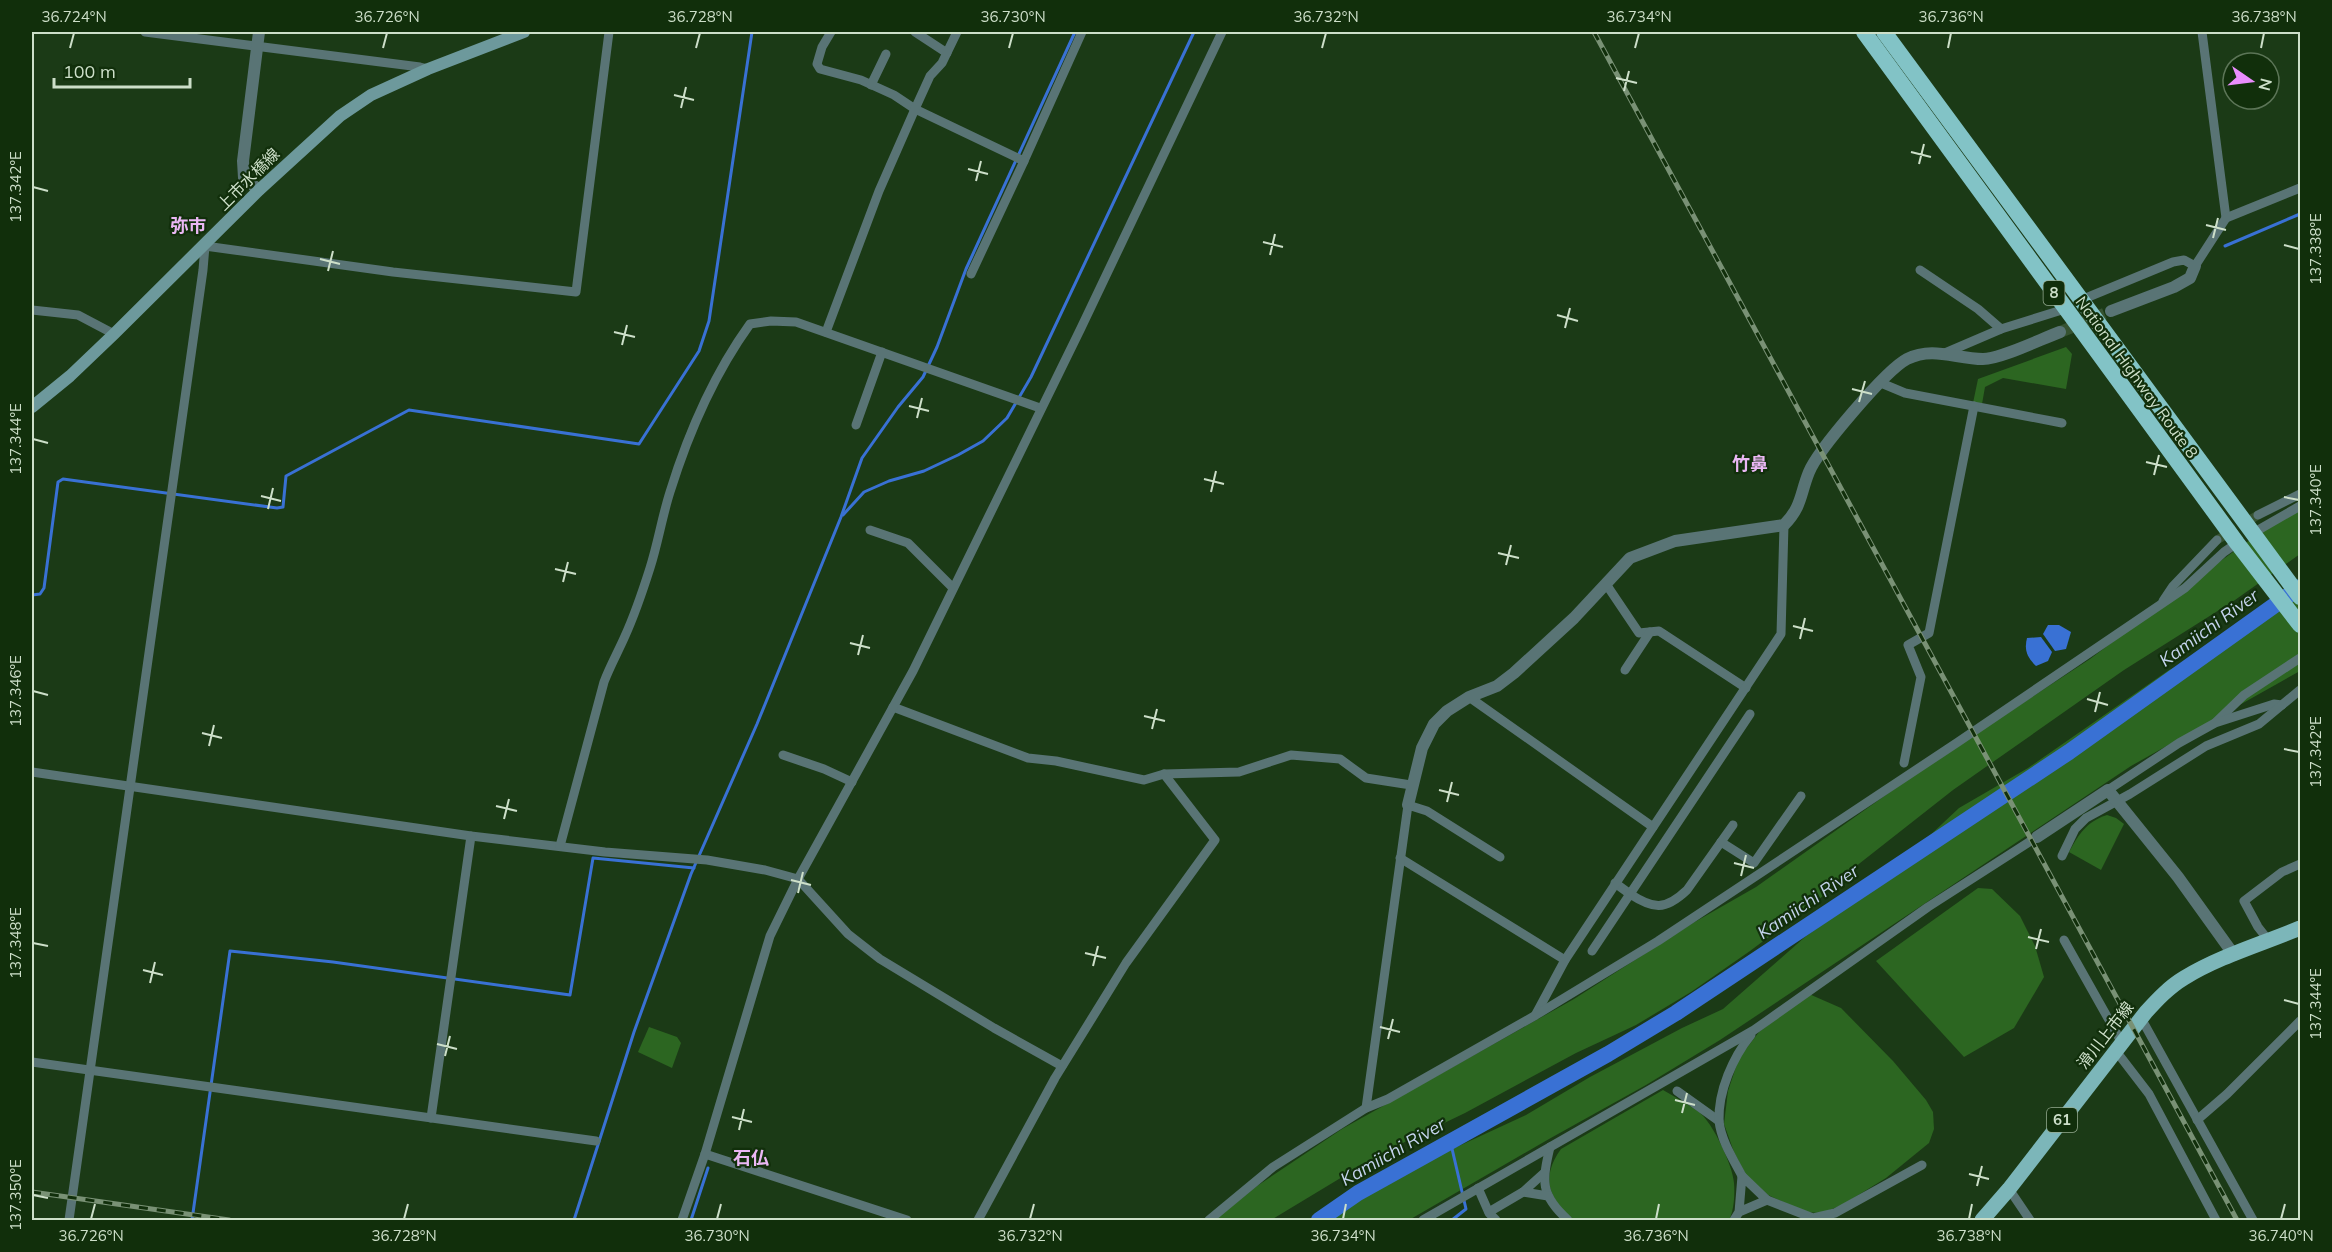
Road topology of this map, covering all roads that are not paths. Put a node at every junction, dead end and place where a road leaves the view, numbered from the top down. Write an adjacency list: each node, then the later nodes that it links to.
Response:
1 (145, 32): 13 (street)
2 (259, 32): 13 (street)
3 (524, 32): 16 (main road, 上市水橋線)
4 (609, 32): 23 (street)
5 (831, 32): 17 (street)
6 (915, 32): 14 (street)
7 (957, 32): 14 (street)
8 (1082, 32): 19 (street)
9 (1222, 32): 40 (street)
10 (1864, 32): 28 (highway, National Highway Route 8 / 8)
11 (1884, 32): 27 (highway, National Highway Route 8 / 8)
12 (2202, 32): 22 (street)
13 (258, 45): 16 (street); 21 (street)
14 (947, 53): 18 (street)
15 (885, 54): 17 (street)
16 (428, 69): 21 (main road, 上市水橋線)
17 (871, 85): 18 (street)
18 (915, 109): 19 (street); 32 (street)
19 (1024, 161): 26 (street)
20 (2301, 188): 22 (street)
21 (259, 190): 23 (main road, 上市水橋線)
22 (2226, 218): 24 (street)
23 (204, 246): 34 (main road, 上市水橋線); 73 (street)
24 (2195, 266): 27 (street); 30 (street)
25 (1920, 270): 31 (street)
26 (971, 274)
27 (2082, 300): 48 (highway, National Highway Route 8 / 8)
28 (2065, 309): 31 (street); 50 (highway, National Highway Route 8 / 8)
29 (32, 310): 34 (street)
30 (2111, 311)
31 (2001, 329): 36 (street)
32 (826, 332): 35 (street); 82 (street)
33 (2060, 332): 36 (street)
34 (114, 334): 39 (main road, 上市水橋線)
35 (882, 352): 40 (street); 42 (street)
36 (1945, 353): 37 (street)
37 (1881, 383): 38 (street); 46 (street)
38 (1974, 406): 41 (street); 68 (street)
39 (32, 407)
40 (1040, 408): 52 (street)
41 (2062, 423)
42 (856, 425)
43 (2301, 494): 45 (street)
44 (2301, 506): 48 (street)
45 (2258, 515)
46 (1784, 525): 51 (street); 60 (street)
47 (870, 530): 52 (street)
48 (2257, 538): 53 (highway, National Highway Route 8 / 8)
49 (2217, 540): 54 (street)
50 (2242, 548): 53 (highway, National Highway Route 8 / 8); 54 (street)
51 (1606, 584): 56 (street); 62 (street)
52 (953, 588): 64 (street)
53 (2295, 597): 55 (highway, National Highway Route 8 / 8); 57 (highway, 8)
54 (2160, 605): 96 (street)
55 (2301, 625)
56 (1650, 632): 59 (street); 60 (street)
57 (2301, 632)
58 (2301, 658): 66 (street)
59 (1625, 670)
60 (1746, 688): 78 (street)
61 (2301, 690): 63 (street)
62 (1469, 697): 72 (street); 78 (street)
63 (2282, 705): 66 (street); 74 (street)
64 (893, 706): 70 (street); 71 (street)
65 (1750, 714): 89 (street)
66 (2215, 723): 74 (street)
67 (783, 755): 71 (street)
68 (1904, 763)
69 (32, 772): 73 (street)
70 (1164, 774): 72 (street); 102 (street)
71 (852, 782): 87 (street)
72 (1411, 785): 76 (street)
73 (131, 786): 79 (street); 103 (street)
74 (2112, 795): 80 (street); 83 (street); 94 (street)
75 (1801, 796): 81 (street)
76 (1408, 805): 84 (street); 85 (street)
77 (1733, 825): 81 (street)
78 (1653, 827): 88 (street)
79 (471, 836): 82 (street); 106 (street)
80 (2037, 837): 99 (street)
81 (1721, 842): 89 (street)
82 (560, 846): 87 (street)
83 (2061, 856)
84 (1500, 857)
85 (1400, 858): 95 (street); 105 (street)
86 (2301, 864): 92 (street)
87 (798, 879): 102 (street); 111 (street)
88 (1615, 883): 89 (street); 95 (street)
89 (1630, 894): 93 (street)
90 (2301, 928): 92 (main road, 滑川上市線 / 61)
91 (2064, 940): 100 (street)
92 (2270, 941): 94 (main road, 滑川上市線 / 61)
93 (1592, 951)
94 (2234, 955): 97 (main road, 滑川上市線 / 61)
95 (1564, 960): 96 (street)
96 (1536, 1015): 105 (street)
97 (2141, 1018): 100 (main road, 滑川上市線 / 61); 107 (street)
98 (2301, 1021): 107 (street)
99 (1754, 1030): 108 (street); 110 (street)
100 (2119, 1047): 116 (main road, 滑川上市線 / 61); 133 (street)
101 (32, 1062): 103 (street)
102 (1062, 1066): 126 (street)
103 (90, 1070): 106 (street); 123 (street)
104 (1677, 1091): 108 (street)
105 (1366, 1108): 127 (street)
106 (431, 1118): 109 (street)
107 (2197, 1120): 134 (street)
108 (1719, 1121): 114 (street)
109 (596, 1141)
110 (1550, 1147): 113 (street); 115 (street)
111 (705, 1154): 124 (street); 125 (street)
112 (1922, 1165): 122 (street)
113 (1544, 1173): 117 (street); 118 (street)
114 (1742, 1176): 119 (street); 121 (street)
115 (1478, 1188): 120 (street); 128 (street)
116 (2009, 1189): 131 (main road, 滑川上市線 / 61); 132 (street)
117 (1523, 1192): 118 (street); 120 (street)
118 (1548, 1196): 130 (street)
119 (1767, 1200): 121 (street); 122 (street)
120 (1489, 1212): 129 (street)
121 (1737, 1216)
122 (1811, 1219)
123 (69, 1221)
124 (682, 1221)
125 (907, 1221)
126 (978, 1221)
127 (1209, 1221)
128 (1423, 1221)
129 (1496, 1221)
130 (1568, 1221)
131 (1982, 1221)
132 (2030, 1221)
133 (2217, 1221)
134 (2253, 1221)

